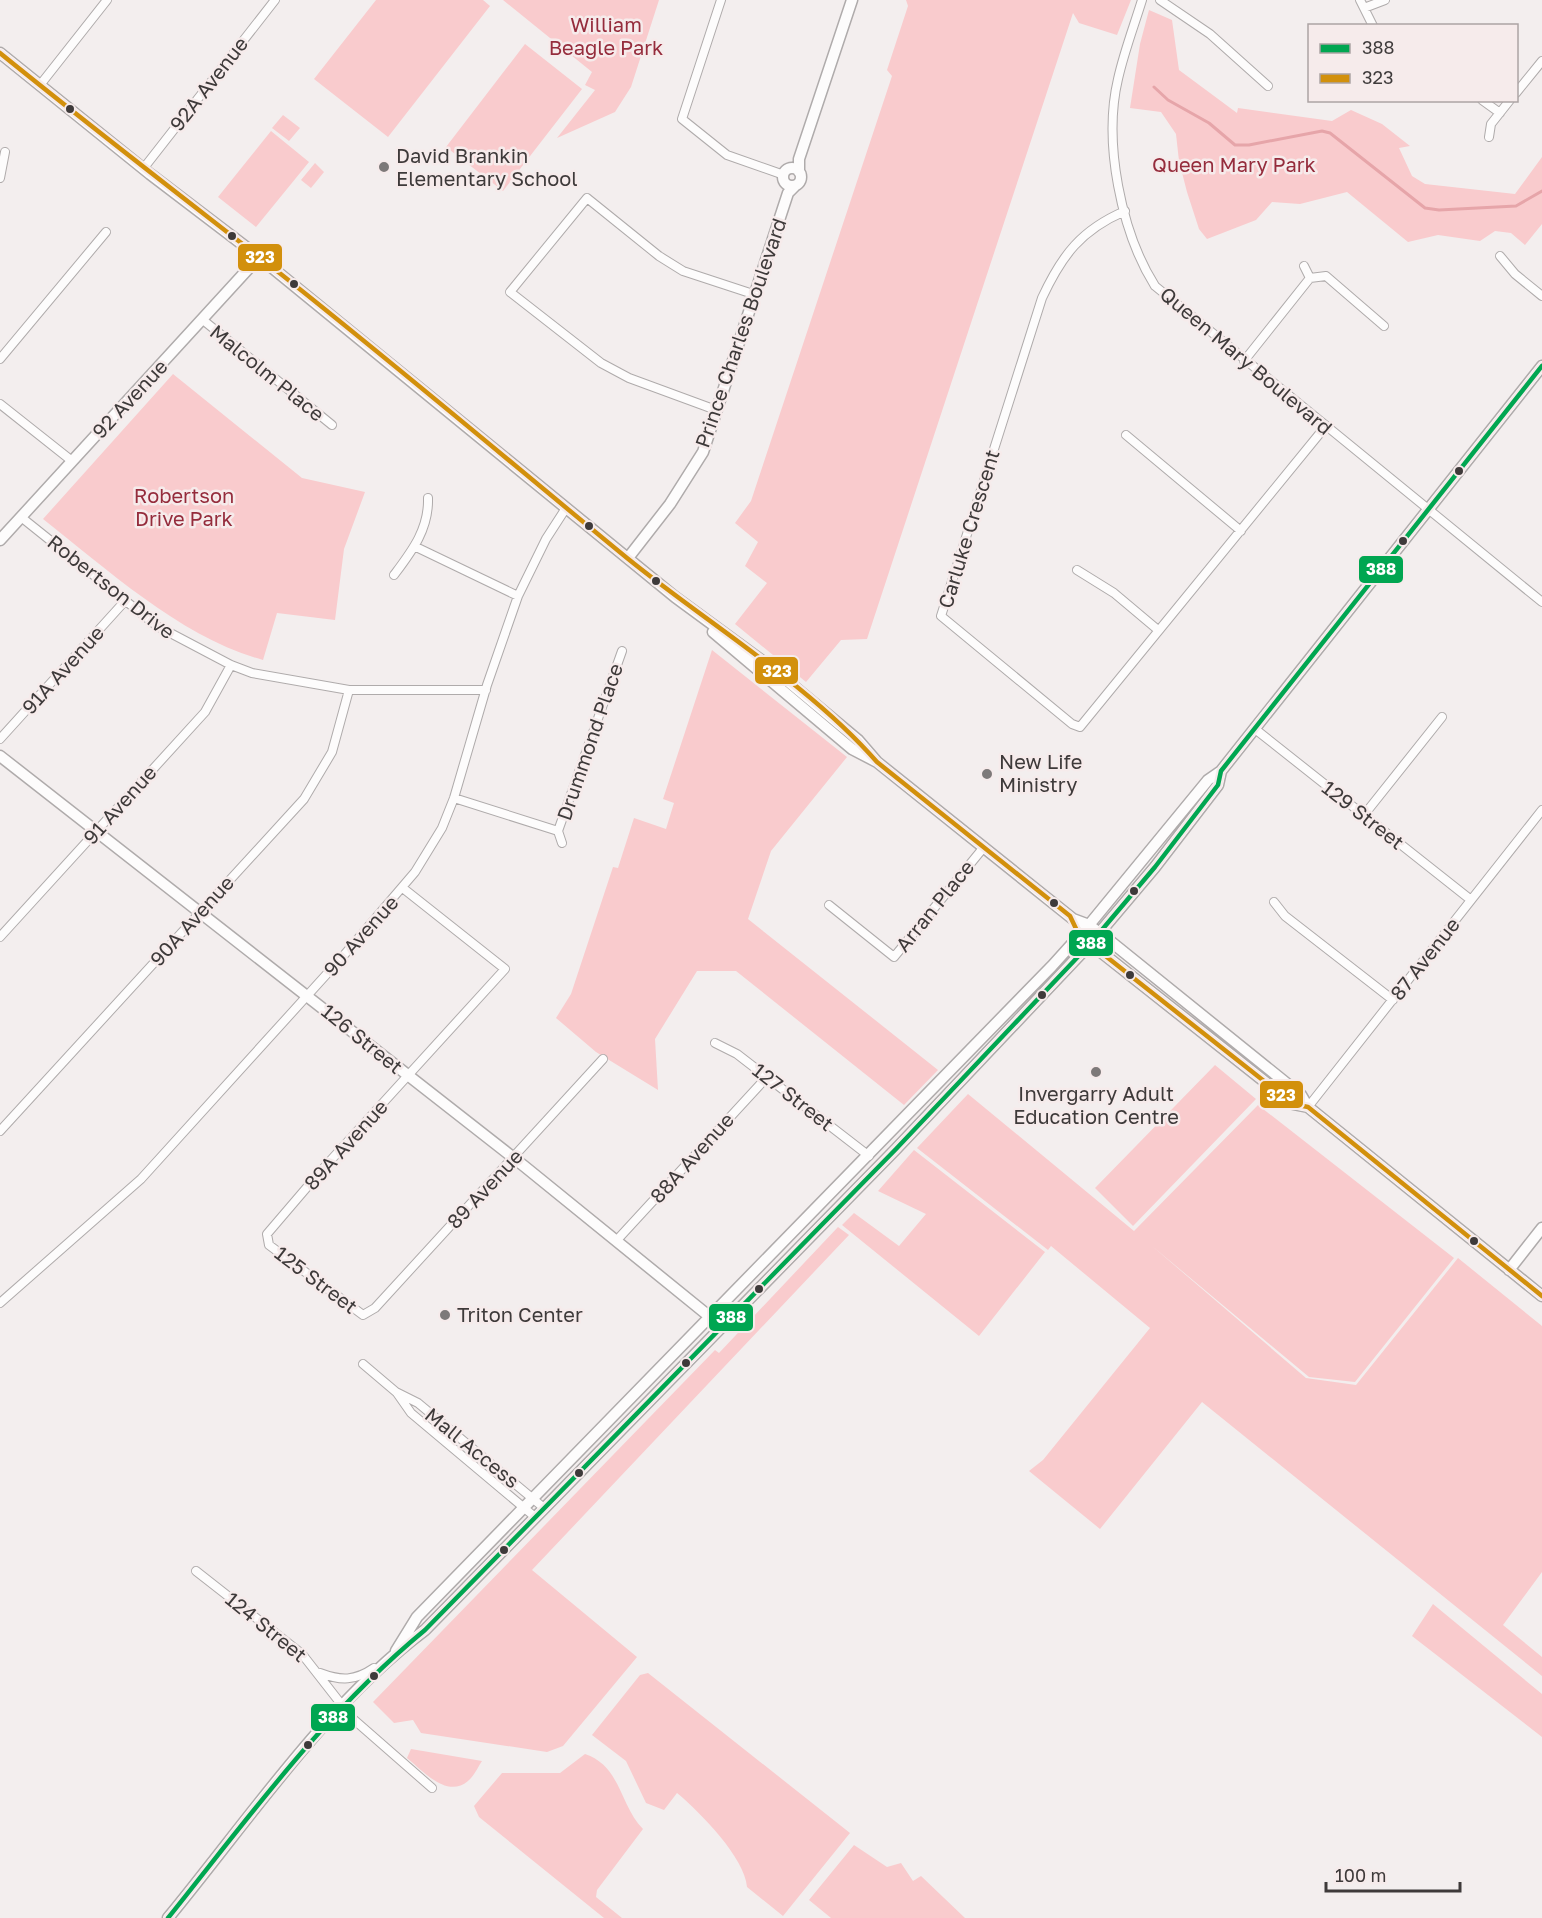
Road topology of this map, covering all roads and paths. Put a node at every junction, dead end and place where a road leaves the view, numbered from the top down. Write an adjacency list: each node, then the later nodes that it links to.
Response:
1 (107, 0): 12 (street)
2 (275, 0): 20 (street, 92A Avenue)
3 (721, 0): 22 (street)
4 (852, 0): 22 (main road, Prince Charles Boulevard)
5 (1142, 0): 23 (street, Queen Mary Boulevard)
6 (1160, 0): 13 (street)
7 (1385, 0): 8 (street)
8 (1362, 4): 9 (street)
9 (1372, 24)
10 (0, 53): 12 (main road)
11 (1542, 61): 14 (street)
12 (40, 85): 20 (main road)
13 (1268, 86)
14 (1518, 91)
15 (1485, 102): 17 (street)
16 (1508, 102): 17 (street)
17 (1500, 113): 18 (street)
18 (1489, 137)
19 (5, 152): 21 (street)
20 (143, 169): 26 (main road)
21 (0, 178)
22 (791, 180): 29 (main road, Prince Charles Boulevard)
23 (1125, 211): 34 (street, Queen Mary Boulevard); 55 (street, Carluke Crescent)
24 (105, 232): 33 (street)
25 (1500, 256): 30 (street)
26 (259, 257): 31 (main road, 92 Avenue); 43 (main road)
27 (1304, 266): 28 (street)
28 (1310, 278): 32 (street); 34 (street)
29 (753, 294): 37 (main road, Prince Charles Boulevard); 37 (street)
30 (1542, 296)
31 (203, 320): 38 (street, Malcolm Place); 41 (main road, 92 Avenue)
32 (1384, 326)
33 (0, 359)
34 (1244, 361): 39 (street, Queen Mary Boulevard)
35 (1542, 366): 44 (main road)
36 (0, 404): 41 (street)
37 (716, 410): 49 (main road, Prince Charles Boulevard)
38 (332, 426)
39 (1325, 427): 44 (street, Queen Mary Boulevard); 46 (street, Carluke Crescent)
40 (1126, 435): 46 (street)
41 (72, 462): 45 (main road, 92 Avenue)
42 (428, 498): 48 (street)
43 (566, 508): 49 (main road); 52 (street, 90 Avenue)
44 (1428, 509): 54 (street, Queen Mary Boulevard); 61 (main road)
45 (21, 517): 47 (main road, 92 Avenue); 53 (street, Robertson Drive)
46 (1241, 531): 55 (street, Carluke Crescent)
47 (0, 540)
48 (416, 547): 51 (street); 52 (street)
49 (628, 558): 71 (main road)
50 (1077, 570): 55 (street)
51 (394, 575)
52 (518, 596): 59 (street, 90 Avenue)
53 (125, 602): 57 (street, Robertson Drive); 62 (street, 91A Avenue)
54 (1542, 602)
55 (1158, 630)
56 (622, 651): 68 (street, Drummond Place)
57 (231, 666): 58 (street, Robertson Drive); 69 (street, 91 Avenue)
58 (349, 690): 59 (street, Robertson Drive); 76 (street, 90A Avenue)
59 (486, 690): 65 (street, 90 Avenue)
60 (1442, 717): 67 (street)
61 (1255, 729): 64 (main road); 67 (street, 129 Street)
62 (0, 739)
63 (0, 756): 69 (main road, 126 Street)
64 (1221, 771): 78 (main road); 79 (main road)
65 (454, 798): 68 (street, Drummond Place); 72 (street, 90 Avenue)
66 (1542, 810): 73 (street, 87 Avenue)
67 (1364, 815): 73 (street, 129 Street)
68 (558, 831): 70 (street)
69 (95, 832): 76 (main road, 126 Street); 81 (street, 91 Avenue)
70 (562, 843)
71 (984, 847): 75 (street, Arran Place); 77 (main road)
72 (404, 889): 83 (street, 90 Avenue); 87 (street, 89A Avenue)
73 (1471, 900): 84 (street, 87 Avenue)
74 (1274, 902): 84 (street)
75 (829, 905)
76 (201, 912): 83 (main road, 126 Street); 90 (street, 90A Avenue)
77 (1073, 919): 78 (main road); 80 (main road)
78 (1089, 925): 79 (main road); 80 (main road)
79 (1100, 934): 82 (main road); 89 (main road)
80 (1079, 936): 82 (main road); 91 (main road)
81 (0, 937)
82 (1090, 944): 89 (main road); 101 (main road)
83 (307, 994): 87 (main road, 126 Street); 98 (street, 90 Avenue)
84 (1393, 1000): 89 (street, 87 Avenue)
85 (715, 1043): 88 (street, 127 Street)
86 (603, 1059): 92 (street, 89 Avenue)
87 (409, 1076): 92 (main road, 126 Street); 95 (street, 89A Avenue)
88 (767, 1077): 91 (street, 127 Street); 94 (street, 88A Avenue)
89 (1308, 1107): 96 (main road)
90 (0, 1131)
91 (869, 1156): 100 (main road)
92 (514, 1158): 94 (main road, 126 Street); 99 (street, 89 Avenue)
93 (1542, 1228): 96 (main road)
94 (617, 1240): 100 (main road, 126 Street)
95 (268, 1245): 99 (street, 125 Street)
96 (1509, 1270): 97 (main road)
97 (1542, 1296)
98 (0, 1303)
99 (363, 1315)
100 (711, 1317): 101 (main road, 126 Street); 104 (main road)
101 (721, 1326): 106 (main road)
102 (363, 1364): 103 (street, Mall Access)
103 (396, 1392): 104 (street, Mall Access); 105 (street, Mall Access)
104 (533, 1499): 105 (main road); 106 (street, Mall Access)
105 (525, 1507): 107 (street, Mall Access); 109 (main road)
106 (544, 1508): 107 (main road)
107 (535, 1517): 109 (main road)
108 (196, 1571): 111 (street, 124 Street)
109 (396, 1651): 110 (main road)
110 (387, 1660): 111 (street); 112 (main road)
111 (320, 1673): 112 (street, 124 Street)
112 (341, 1706): 113 (street, 124 Street); 114 (main road)
113 (432, 1788)
114 (168, 1918)

